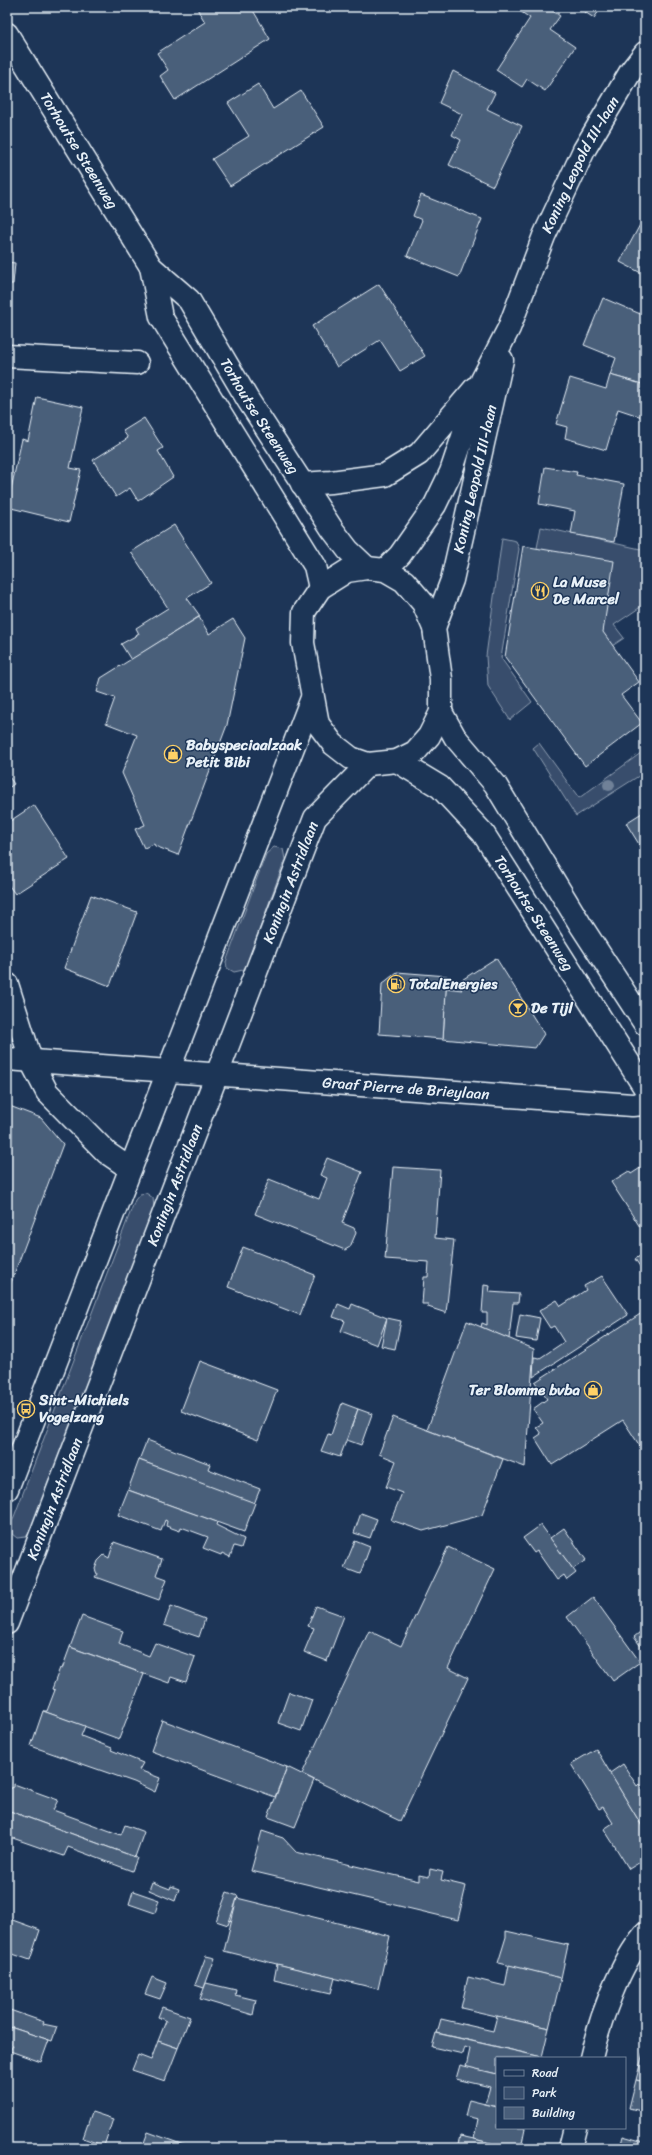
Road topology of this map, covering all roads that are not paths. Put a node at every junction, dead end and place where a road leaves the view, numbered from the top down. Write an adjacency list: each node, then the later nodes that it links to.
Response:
1 (7, 34): 3 (street, Torhoutse Steenweg)
2 (645, 53): 4 (street, Koning Leopold III-laan)
3 (151, 267): 8 (street, Torhoutse Steenweg); 10 (street, Torhoutse Steenweg)
4 (509, 328): 7 (street, Koning Leopold III-laan); 11 (street, Koning Leopold III-laan)
5 (7, 356): 6 (street)
6 (137, 363)
7 (482, 380): 8 (street); 9 (street, Koning Leopold III-laan)
8 (302, 484): 9 (street, Torhoutse Steenweg)
9 (376, 569): 10 (street); 11 (street, Torhoutse Steenweg)
10 (320, 588): 12 (street)
11 (434, 628): 13 (street)
12 (312, 698): 15 (street); 20 (street)
13 (441, 712): 14 (street); 17 (street)
14 (397, 761): 15 (street); 22 (street, Torhoutse Steenweg)
15 (368, 764): 21 (street, Koningin Astridlaan)
16 (7, 984): 19 (street)
17 (645, 1024)
18 (7, 1059): 19 (street)
19 (32, 1063): 20 (street, Graaf Pierre de Brieylaan); 24 (street)
20 (167, 1071): 21 (street, Graaf Pierre de Brieylaan); 24 (street)
21 (215, 1074): 23 (street, Graaf Pierre de Brieylaan); 26 (street, Koningin Astridlaan)
22 (642, 1078)
23 (645, 1104)
24 (129, 1168): 25 (street)
25 (7, 1489)
26 (9, 1610)
27 (645, 1934): 28 (street)
28 (591, 2057)
29 (574, 2129): 30 (street)
30 (570, 2148)

